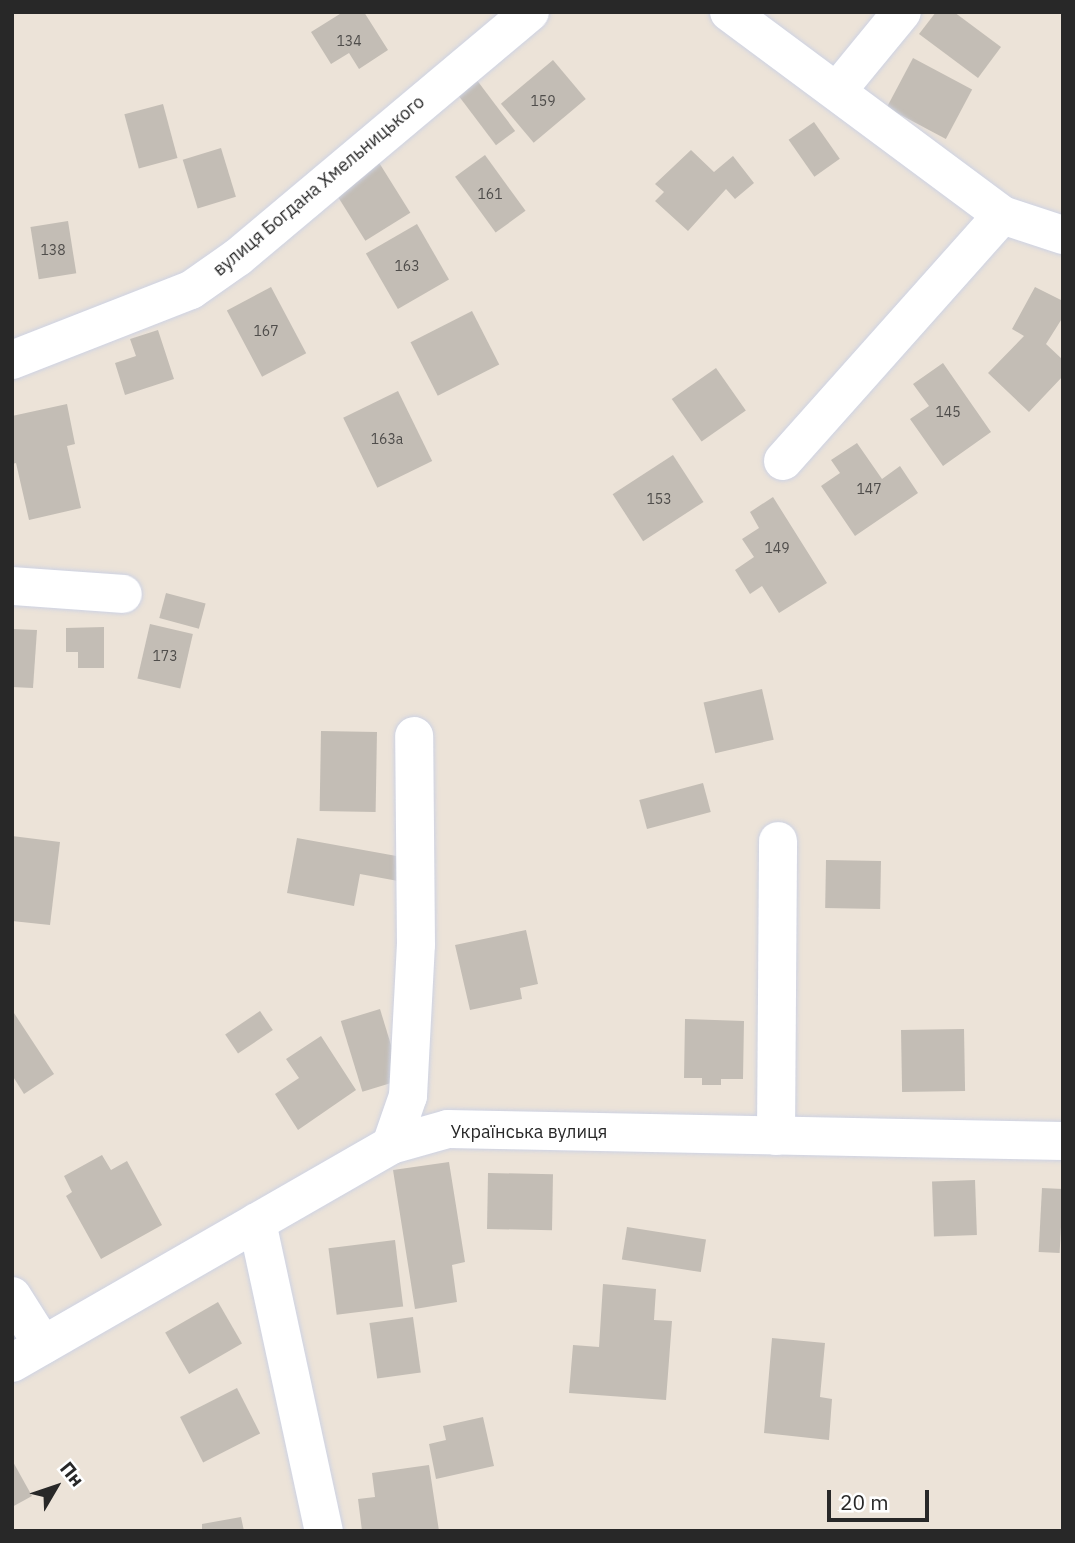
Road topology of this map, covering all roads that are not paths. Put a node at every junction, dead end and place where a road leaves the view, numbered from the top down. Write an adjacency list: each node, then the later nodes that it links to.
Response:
1 (530, 12): 7 (street, вулиця Богдана Хмельницького)
2 (729, 12): 4 (street)
3 (902, 12): 4 (street)
4 (837, 91): 5 (street)
5 (1002, 215): 6 (street); 8 (street)
6 (1063, 235)
7 (12, 360)
8 (783, 461)
9 (12, 586): 10 (street)
10 (123, 594)
11 (414, 736): 15 (street)
12 (778, 841): 13 (street)
13 (776, 1136): 14 (street, Українська вулиця); 15 (street, Українська вулиця)
14 (1063, 1142)
15 (391, 1145): 16 (street, Українська вулиця)
16 (257, 1222): 18 (street, Українська вулиця); 19 (street)
17 (12, 1296): 18 (street)
18 (28, 1354)
19 (324, 1531)

